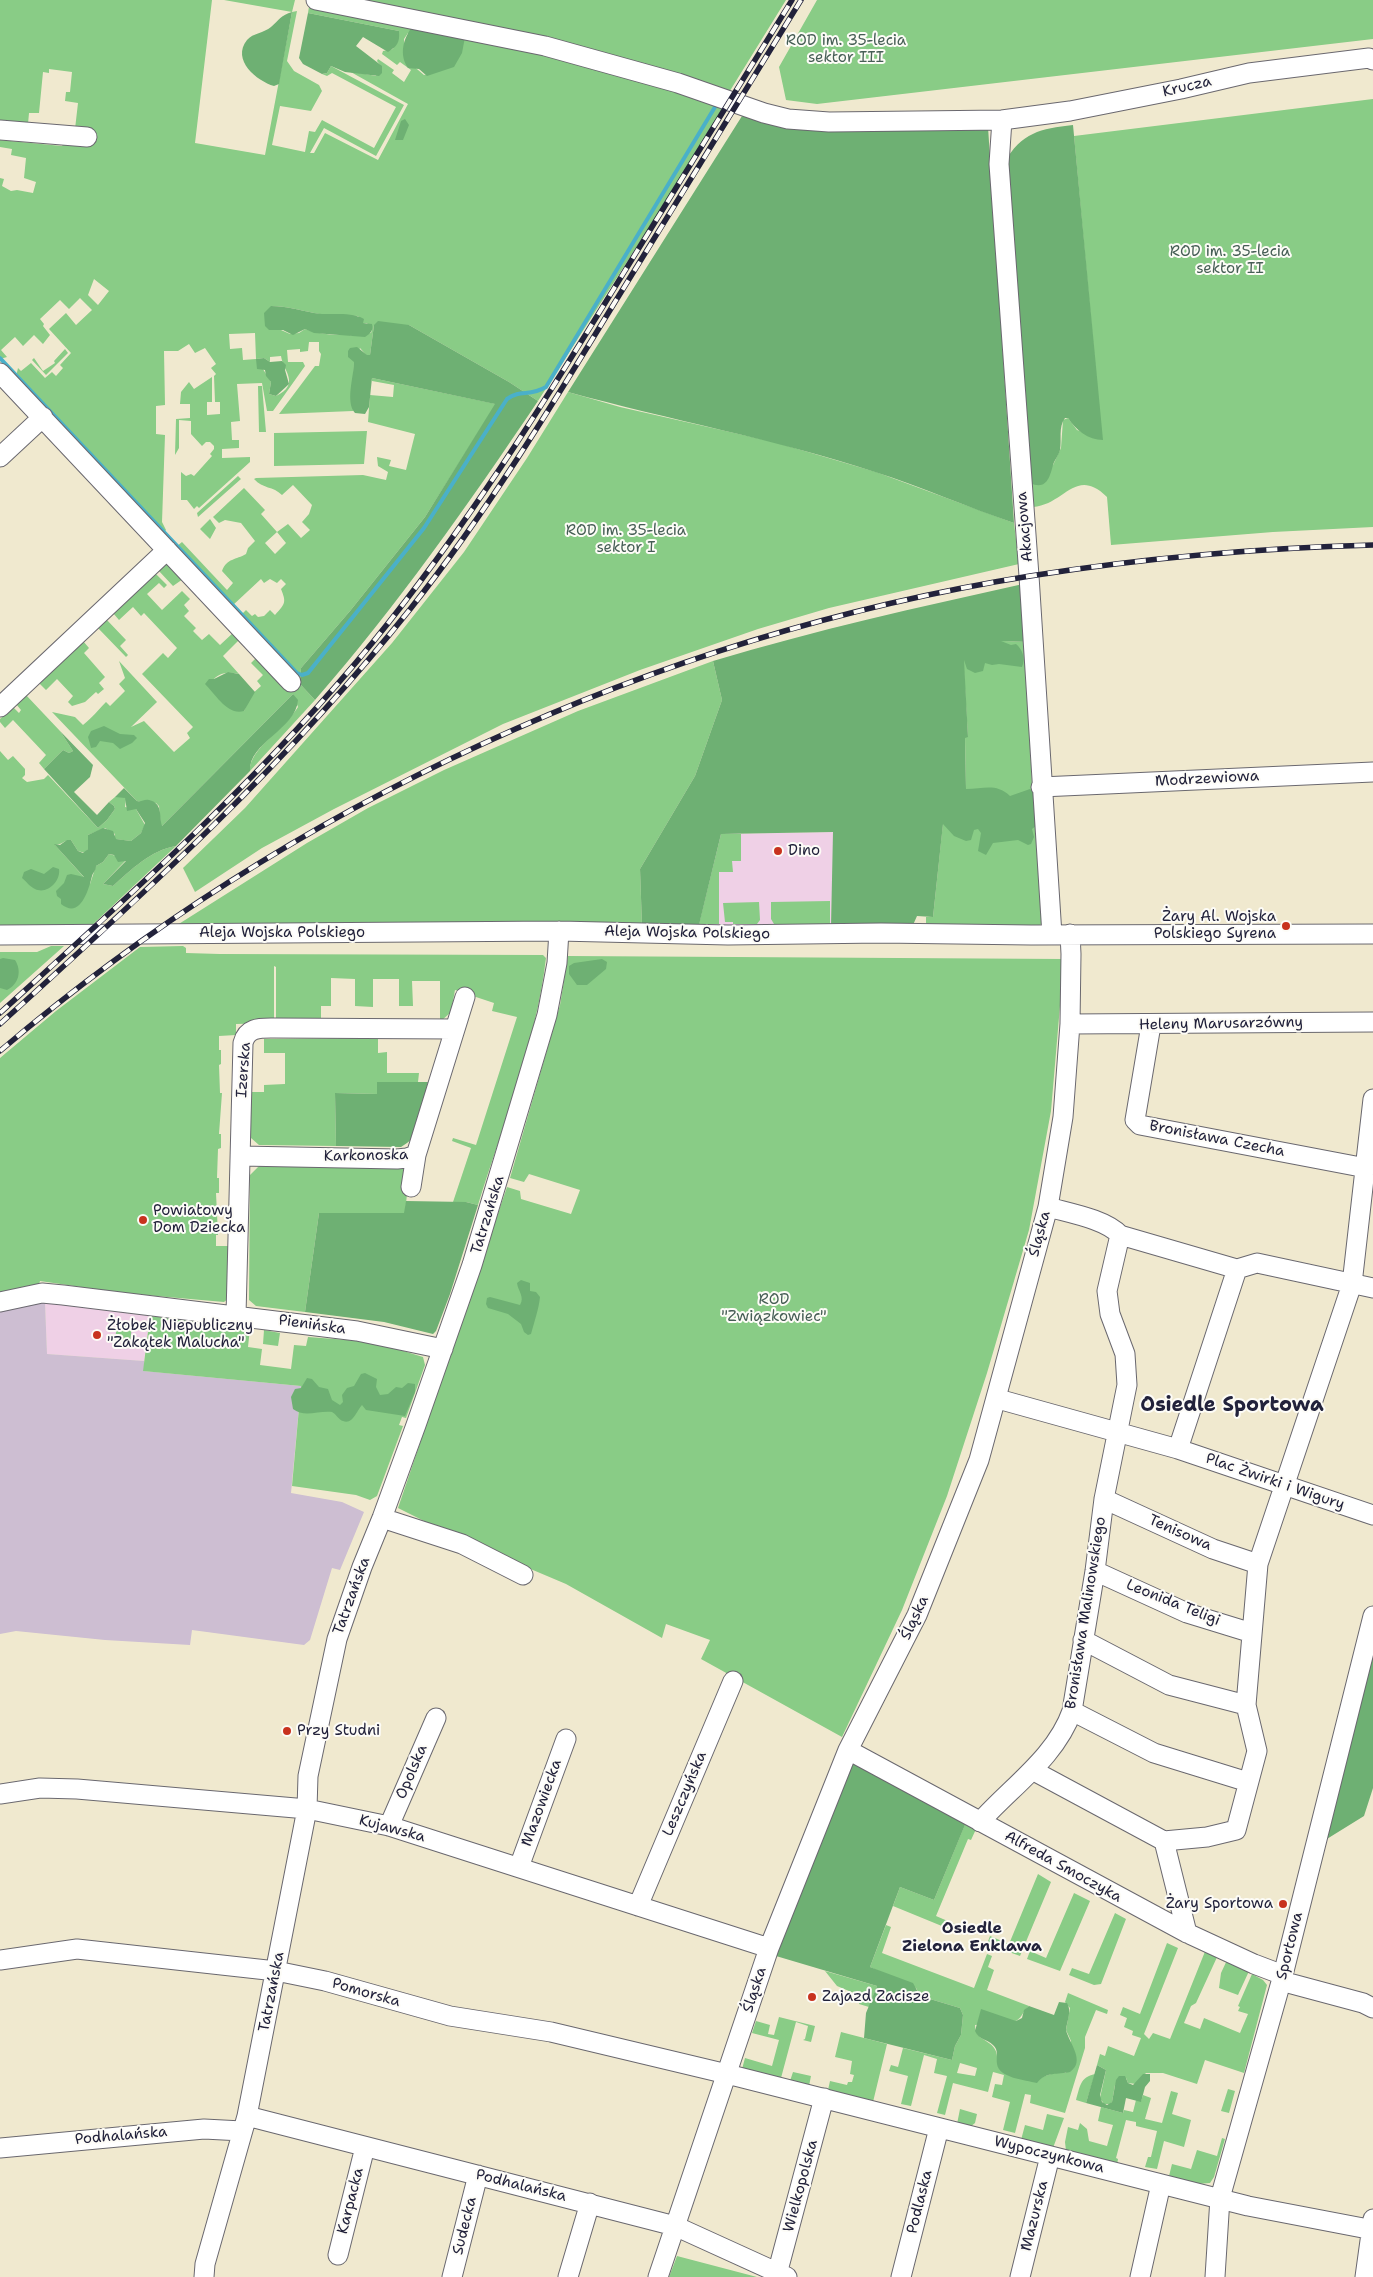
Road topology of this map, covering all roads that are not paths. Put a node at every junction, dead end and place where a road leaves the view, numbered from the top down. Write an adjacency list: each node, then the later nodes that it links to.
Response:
1 (316, 0): 3 (street, Krucza)
2 (1373, 60): 3 (street, Krucza)
3 (1002, 120): 13 (street, Akacjowa)
4 (0, 130): 5 (street)
5 (87, 137)
6 (0, 373): 7 (street)
7 (43, 417): 8 (street); 9 (street)
8 (0, 456)
9 (167, 550): 10 (street); 11 (street)
10 (291, 682)
11 (0, 706)
12 (1373, 772): 13 (street, Modrzewiowa)
13 (1041, 786): 15 (street, Akacjowa)
14 (559, 931): 15 (street, Aleja Wojska Polskiego); 17 (street, Aleja Wojska Polskiego); 35 (street, Tatrzańska)
15 (1061, 934): 16 (street, Aleja Wojska Polskiego); 20 (street, Śląska)
16 (1373, 934)
17 (0, 935)
18 (465, 997): 22 (street, Karkonoska)
19 (1373, 1022): 21 (street, Heleny Marusarzówny)
20 (1070, 1024): 21 (street, Heleny Marusarzówny); 28 (street, Śląska)
21 (1151, 1025): 26 (street, Bronisława Czecha)
22 (454, 1029): 24 (street, Karkonoska); 25 (street, Izerska)
23 (1373, 1099): 26 (street)
24 (416, 1155): 25 (street, Karkonoska); 27 (street)
25 (241, 1156): 34 (street, Izerska)
26 (1366, 1168): 31 (street)
27 (411, 1187)
28 (1048, 1207): 29 (street); 36 (street, Śląska)
29 (1120, 1235): 30 (street); 37 (street, Bronisława Malinowskiego)
30 (1237, 1269): 31 (street); 38 (street)
31 (1352, 1284): 32 (street); 39 (street)
32 (1373, 1288)
33 (0, 1302): 34 (street, Pienińska)
34 (236, 1315): 35 (street, Pienińska)
35 (444, 1349): 42 (street, Tatrzańska)
36 (998, 1399): 37 (street, Plac Żwirki i Wigury); 54 (street, Śląska)
37 (1117, 1432): 38 (street, Plac Żwirki i Wigury); 40 (street, Bronisława Malinowskiego)
38 (1178, 1449): 39 (street, Plac Żwirki i Wigury)
39 (1285, 1486): 41 (street, Plac Żwirki i Wigury); 43 (street)
40 (1104, 1499): 43 (street, Tenisowa); 44 (street, Bronisława Malinowskiego)
41 (1373, 1515)
42 (382, 1518): 45 (street); 58 (street, Tatrzańska)
43 (1258, 1564): 47 (street)
44 (1095, 1570): 47 (street, Leonida Teligi); 48 (street, Bronisława Malinowskiego)
45 (523, 1574)
46 (1373, 1616): 68 (street, Sportowa)
47 (1252, 1633): 50 (street)
48 (1083, 1640): 50 (street); 51 (street, Bronisława Malinowskiego)
49 (733, 1681): 63 (street, Leszczyńska)
50 (1246, 1705): 56 (street)
51 (1072, 1711): 55 (street, Bronisława Malinowskiego); 56 (street)
52 (436, 1718): 60 (street, Opolska)
53 (566, 1739): 62 (street, Mazowiecka)
54 (848, 1750): 59 (street, Alfreda Smoczyka); 65 (street, Śląska)
55 (1032, 1770): 59 (street, Bronisława Malinowskiego); 61 (street)
56 (1248, 1782): 61 (street)
57 (0, 1794): 58 (street, Kujawska)
58 (307, 1810): 60 (street, Kujawska); 67 (street, Tatrzańska)
59 (980, 1822): 64 (street, Alfreda Smoczyka)
60 (389, 1826): 62 (street, Kujawska)
61 (1164, 1841): 64 (street)
62 (519, 1867): 63 (street, Kujawska)
63 (638, 1906): 65 (street, Kujawska)
64 (1187, 1933): 68 (street, Alfreda Smoczyka)
65 (769, 1948): 70 (street, Śląska)
66 (0, 1960): 67 (street, Pomorska)
67 (276, 1971): 70 (street, Pomorska); 72 (street, Tatrzańska)
68 (1282, 1978): 69 (street, Alfreda Smoczyka); 79 (street, Sportowa)
69 (1373, 2008)
70 (727, 2074): 71 (street, Wypoczynkowa); 81 (street, Śląska)
71 (824, 2098): 73 (street, Wypoczynkowa); 84 (street, Wielkopolska)
72 (244, 2124): 74 (street, Podhalańska); 75 (street, Podhalańska); 85 (street, Tatrzańska)
73 (939, 2128): 76 (street, Wypoczynkowa); 89 (street, Podlaska)
74 (365, 2147): 77 (street, Podhalańska); 83 (street, Karpacka)
75 (0, 2148)
76 (1050, 2156): 78 (street, Wypoczynkowa); 90 (street, Mazurska)
77 (478, 2175): 80 (street, Podhalańska); 86 (street, Sudecka)
78 (1162, 2184): 79 (street, Wypoczynkowa); 91 (street)
79 (1220, 2198): 82 (street, Wypoczynkowa); 92 (street, Sportowa)
80 (590, 2203): 81 (street, Podhalańska); 87 (street)
81 (675, 2226): 84 (street, Podhalańska); 88 (street, Śląska)
82 (1372, 2226): 93 (street)
83 (338, 2255)
84 (782, 2276)
85 (204, 2277)
86 (452, 2277)
87 (568, 2277)
88 (658, 2277)
89 (900, 2277)
90 (1020, 2277)
91 (1140, 2277)
92 (1215, 2277)
93 (1365, 2277)

